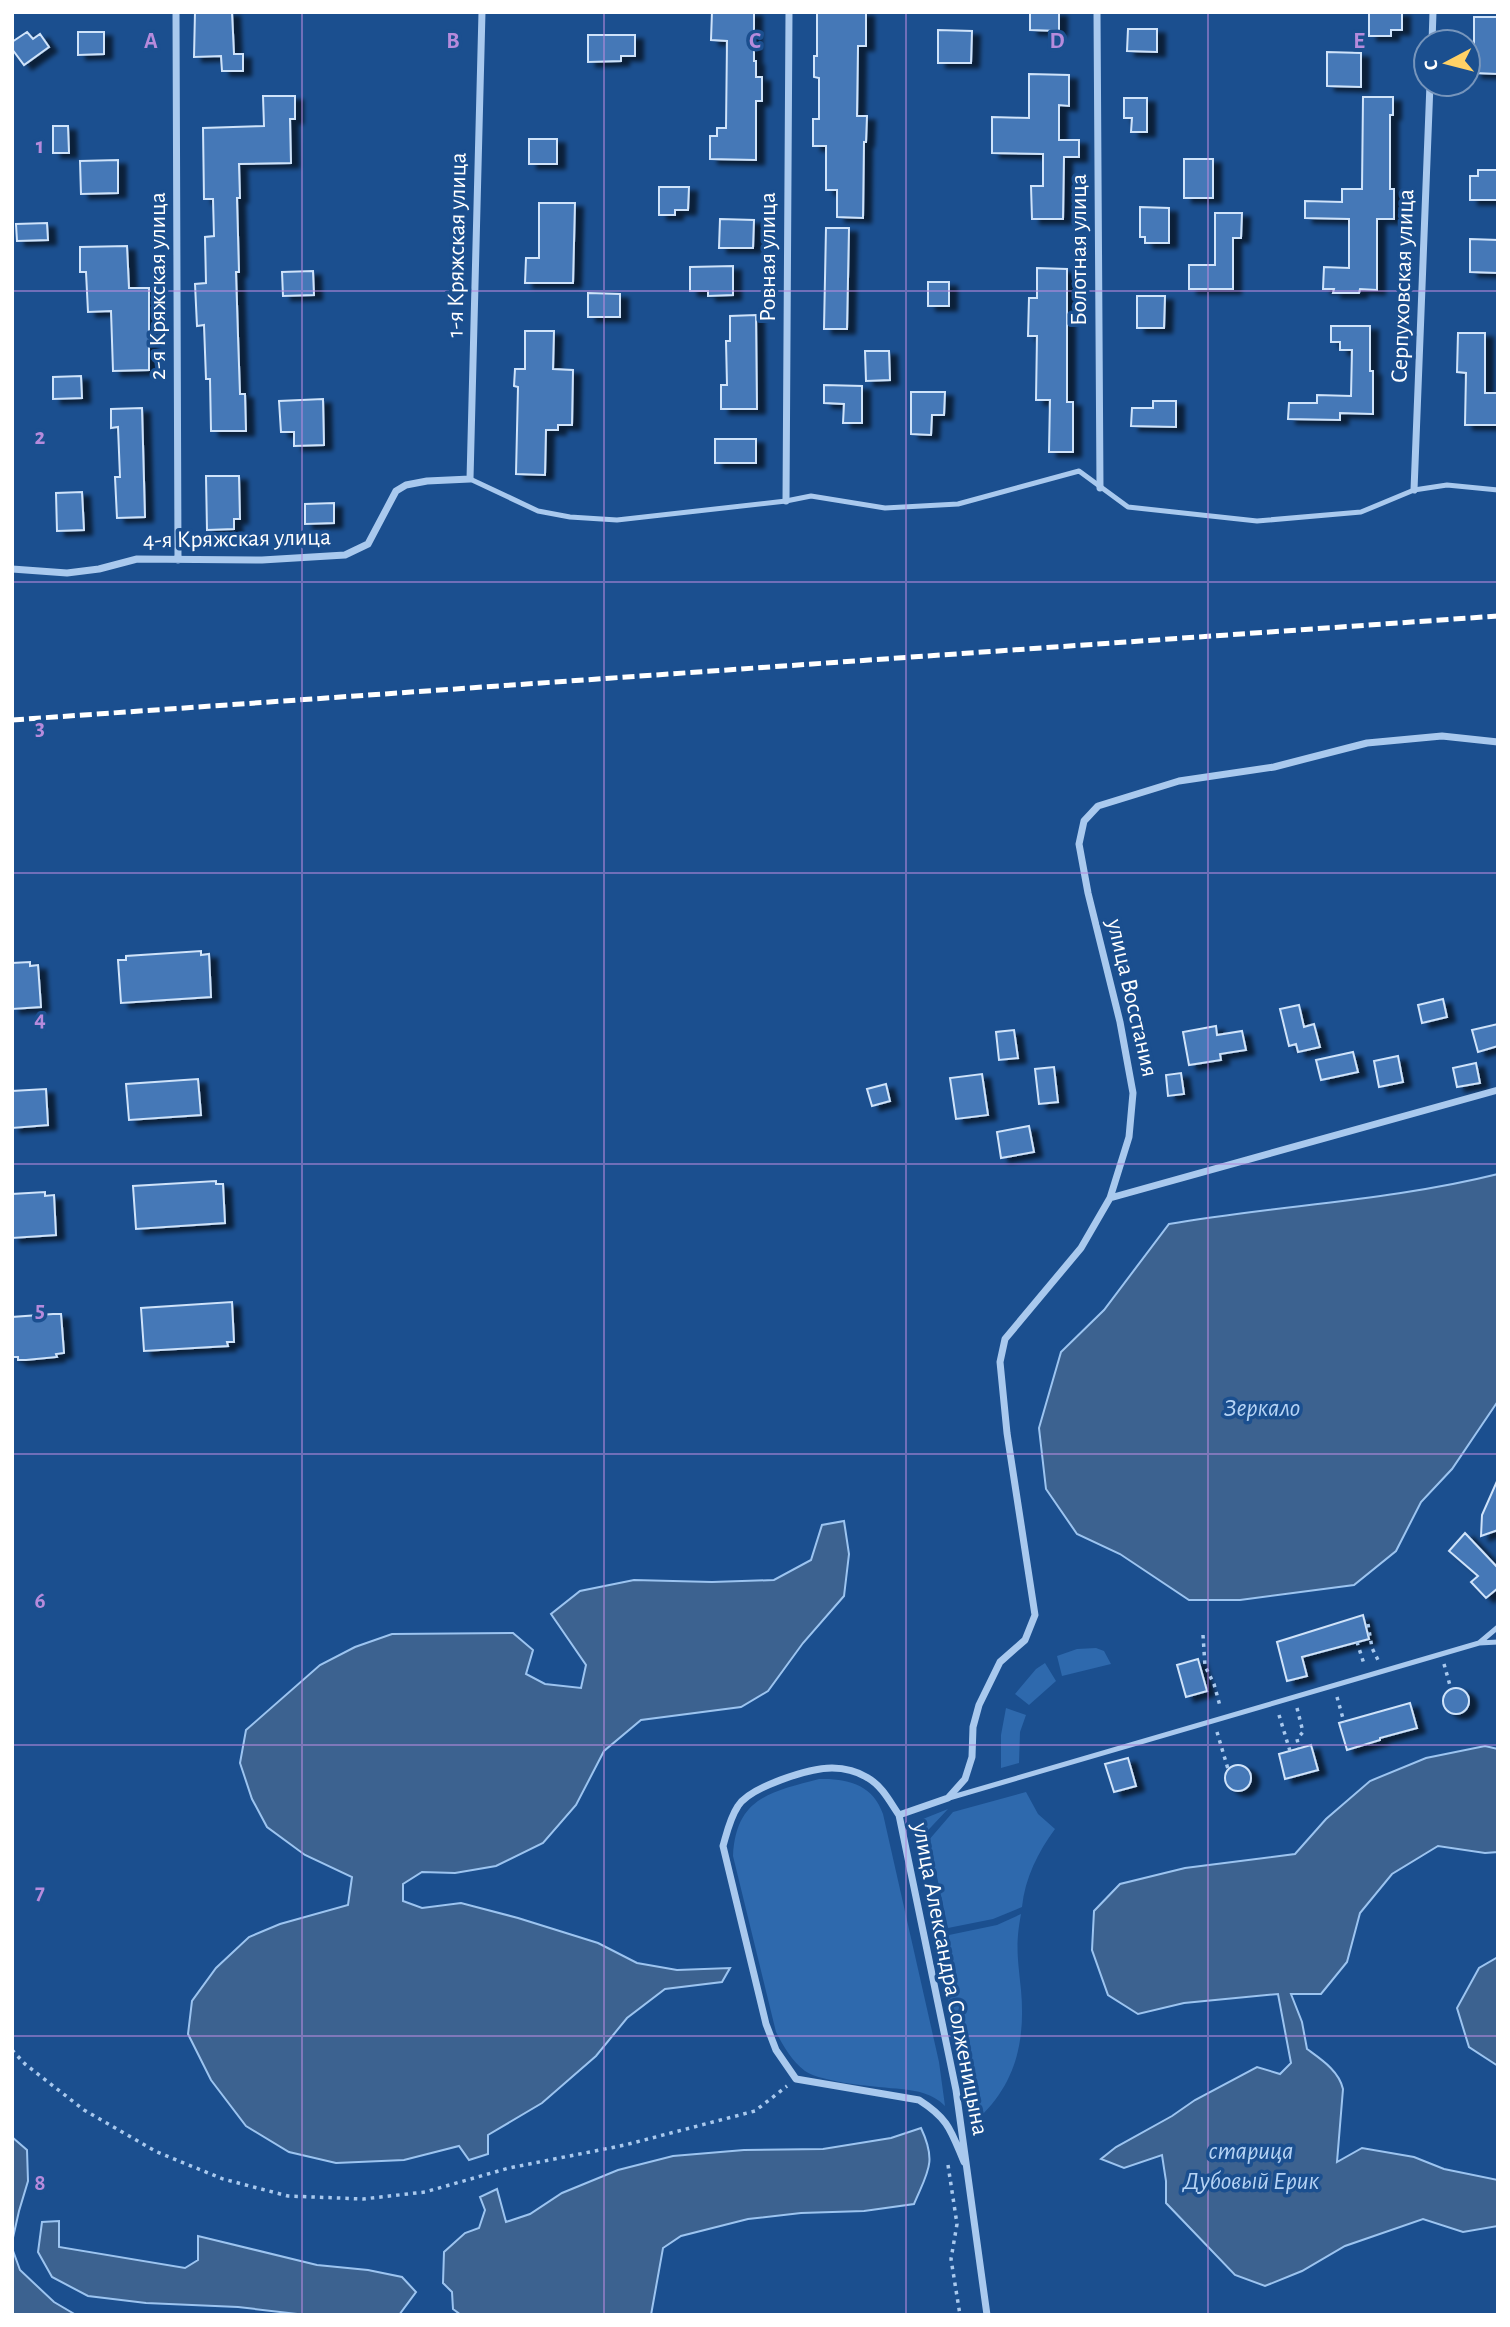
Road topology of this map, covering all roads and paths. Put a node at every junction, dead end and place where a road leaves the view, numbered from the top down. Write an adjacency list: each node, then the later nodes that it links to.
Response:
1 (176, 12): 11 (street, 2-я Кряжская улица)
2 (482, 12): 6 (street, 1-я Кряжская улица)
3 (789, 12): 10 (street, Ровная улица)
4 (1097, 12): 7 (street, Болотная улица)
5 (1429, 98): 8 (street, Серпуховская улица)
6 (470, 479): 10 (lane); 11 (street, 4-я Кряжская улица)
7 (1100, 488): 8 (lane); 10 (lane)
8 (1414, 490): 9 (lane)
9 (1498, 490)
10 (786, 501)
11 (178, 559): 12 (street, 4-я Кряжская улица)
12 (12, 569)
13 (1498, 742): 15 (street, улица Восстания)
14 (1498, 1090): 15 (street)
15 (1110, 1198): 35 (street, улица Восстания)
16 (1368, 1624): 23 (path)
17 (1498, 1627): 21 (lane)
18 (1203, 1635): 29 (path)
19 (1357, 1642): 24 (path)
20 (1498, 1642): 21 (lane)
21 (1479, 1643): 22 (lane)
22 (1441, 1654): 23 (lane); 26 (path)
23 (1383, 1671): 24 (lane)
24 (1367, 1676): 25 (lane)
25 (1334, 1686): 27 (lane); 31 (path)
26 (1451, 1689)
27 (1295, 1697): 28 (lane); 32 (path)
28 (1275, 1703): 29 (lane); 33 (path)
29 (1223, 1718): 30 (lane)
30 (1214, 1720): 34 (path); 35 (lane)
31 (1344, 1722)
32 (1299, 1748)
33 (1290, 1751)
34 (1228, 1769)
35 (948, 1798): 36 (street)
36 (899, 1815): 38 (street, улица Александра Солженицына); 39 (street, улица Александра Солженицына)
37 (12, 2050): 38 (path)
38 (796, 2079): 39 (street, улица Александра Солженицына)
39 (964, 2162): 42 (street, улица Александра Солженицына)
40 (948, 2164): 41 (path)
41 (960, 2315)
42 (987, 2315)

